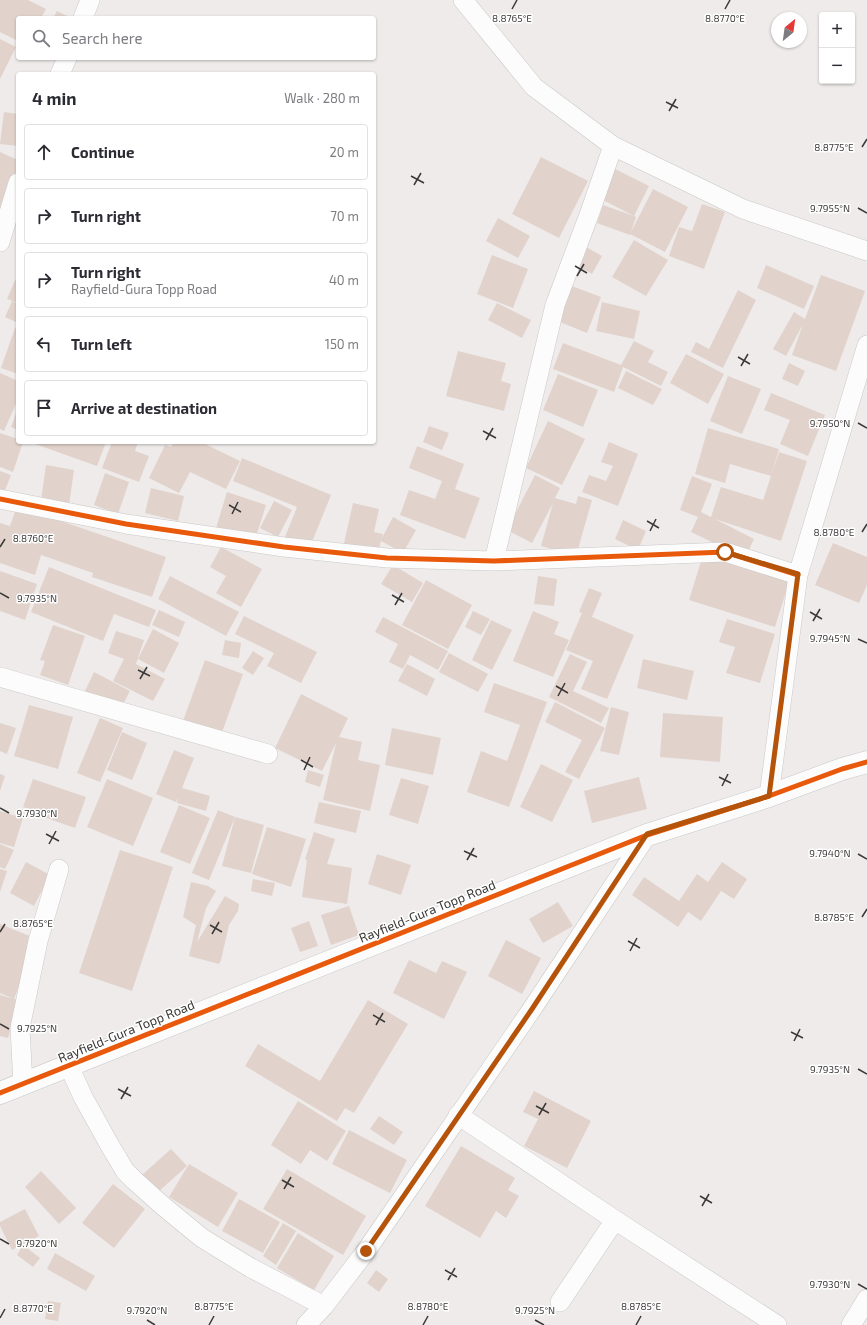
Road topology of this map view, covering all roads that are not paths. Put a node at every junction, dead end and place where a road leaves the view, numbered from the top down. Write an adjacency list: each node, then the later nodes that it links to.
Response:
1 (90, 0): 3 (street)
2 (463, 0): 6 (street)
3 (84, 16)
4 (66, 60): 5 (street)
5 (61, 72)
6 (613, 146): 9 (street); 12 (street)
7 (16, 189): 8 (street)
8 (0, 242)
9 (867, 251)
10 (867, 345): 13 (street)
11 (0, 499): 12 (street)
12 (494, 561): 13 (street)
13 (798, 574): 17 (street)
14 (0, 677): 15 (street)
15 (268, 754)
16 (867, 762): 17 (street, Rayfield-Gura Topp Road)
17 (769, 796): 18 (street, Rayfield-Gura Topp Road)
18 (647, 834): 20 (street, Rayfield-Gura Topp Road); 23 (street)
19 (59, 869): 21 (street)
20 (69, 1066): 21 (street, Rayfield-Gura Topp Road); 27 (street)
21 (23, 1084): 22 (street, Rayfield-Gura Topp Road)
22 (0, 1093)
23 (458, 1115): 24 (street); 27 (street)
24 (614, 1220): 26 (street); 29 (street)
25 (867, 1299): 30 (street)
26 (560, 1302)
27 (324, 1306): 28 (street)
28 (306, 1325)
29 (777, 1325)
30 (851, 1325)

